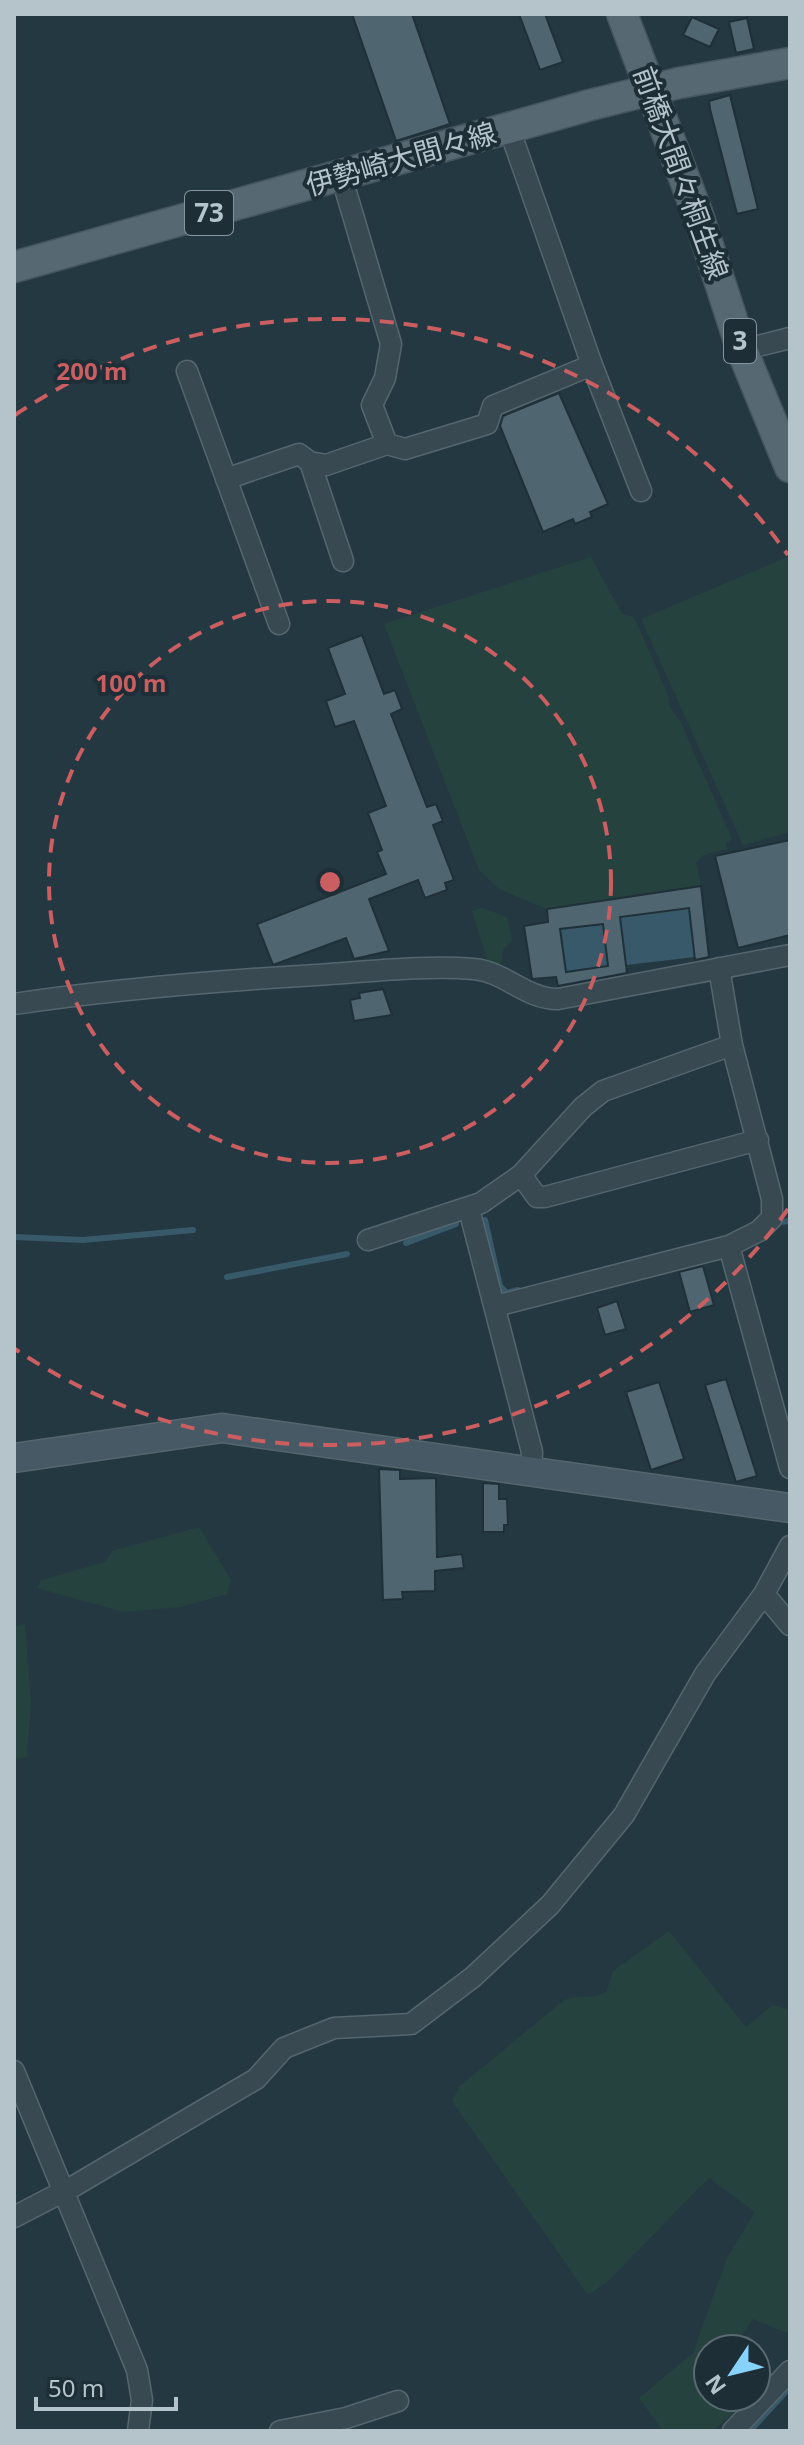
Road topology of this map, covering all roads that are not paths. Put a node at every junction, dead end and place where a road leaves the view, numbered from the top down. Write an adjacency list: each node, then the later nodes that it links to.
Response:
1 (622, 14): 3 (main road, 前橋大間々桐生線 / 3)
2 (790, 63): 3 (main road, 伊勢崎大間々線 / 73)
3 (650, 89): 4 (main road, 伊勢崎大間々線 / 73); 8 (main road, 前橋大間々桐生線 / 3)
4 (509, 128): 5 (main road, 伊勢崎大間々線 / 73); 9 (street)
5 (341, 175): 6 (main road, 伊勢崎大間々線 / 73); 11 (street)
6 (14, 267)
7 (790, 338): 8 (street)
8 (742, 350): 13 (main road, 前橋大間々桐生線 / 3)
9 (592, 365): 11 (street); 15 (street)
10 (187, 371): 14 (street)
11 (387, 444): 12 (street)
12 (310, 462): 14 (street); 16 (street)
13 (790, 467)
14 (226, 479): 17 (street)
15 (641, 491)
16 (343, 561)
17 (279, 624)
18 (790, 955): 19 (street)
19 (719, 968): 20 (street); 21 (street)
20 (14, 1004)
21 (732, 1045): 22 (street); 23 (street)
22 (758, 1140): 23 (street); 26 (street)
23 (521, 1175): 24 (street)
24 (469, 1209): 25 (street); 27 (street)
25 (368, 1240)
26 (729, 1246): 27 (street); 29 (street)
27 (496, 1306): 30 (street)
28 (14, 1458): 30 (street)
29 (790, 1468)
30 (531, 1471): 31 (street)
31 (790, 1508)
32 (790, 1546): 33 (street)
33 (764, 1594): 34 (street); 36 (street)
34 (790, 1625)
35 (14, 2071): 36 (street)
36 (63, 2191): 37 (street); 40 (street)
37 (14, 2217)
38 (790, 2371): 42 (street)
39 (398, 2401): 41 (street)
40 (138, 2431)
41 (280, 2431)
42 (733, 2431)

